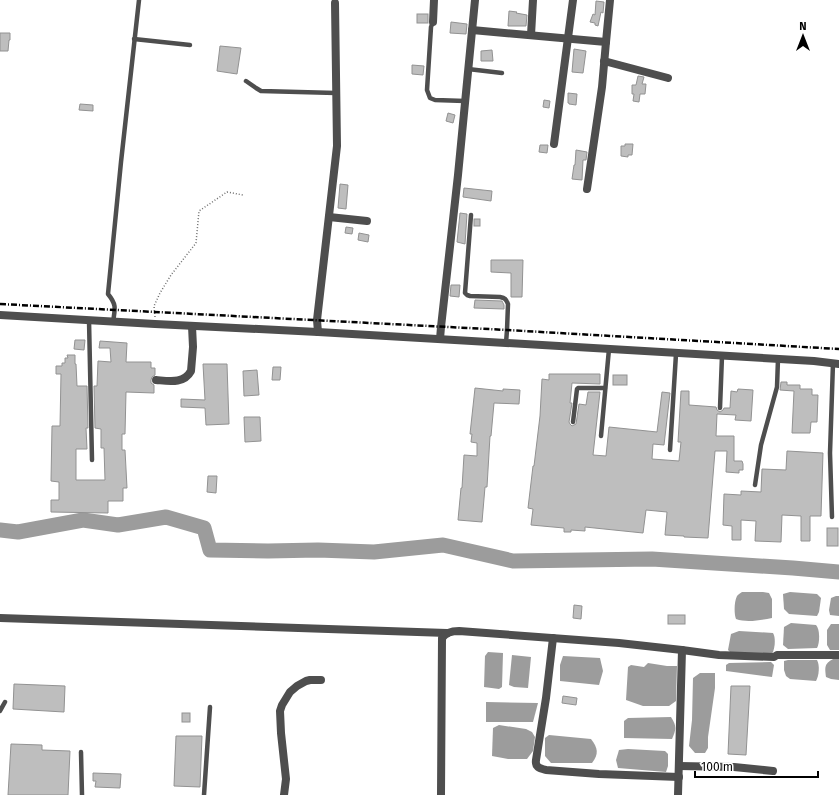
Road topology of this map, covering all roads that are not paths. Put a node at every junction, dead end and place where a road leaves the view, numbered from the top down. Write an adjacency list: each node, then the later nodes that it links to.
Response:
1 (139, 0): 11 (lane)
2 (434, 0): 8 (street)
3 (476, 0): 9 (street)
4 (533, 0): 10 (street)
5 (573, 0): 12 (street)
6 (610, 0): 13 (street)
7 (335, 3): 20 (street)
8 (433, 22): 21 (lane)
9 (472, 30): 10 (street); 16 (street)
10 (531, 35): 12 (street)
11 (134, 39): 14 (lane); 29 (lane)
12 (568, 39): 13 (street); 22 (street)
13 (606, 42): 15 (street)
14 (190, 44)
15 (604, 61): 18 (street); 23 (street)
16 (468, 69): 17 (lane); 21 (street)
17 (502, 74)
18 (668, 78)
19 (246, 81): 20 (lane)
20 (336, 93): 25 (street)
21 (465, 100): 32 (street)
22 (554, 144)
23 (587, 188)
24 (471, 215): 33 (lane)
25 (329, 218): 26 (street); 31 (street)
26 (367, 221)
27 (0, 315): 28 (street)
28 (89, 320): 29 (street); 45 (lane)
29 (113, 322): 30 (street)
30 (192, 326): 31 (street); 39 (street)
31 (318, 332): 32 (street)
32 (440, 339): 33 (street)
33 (506, 343): 34 (street)
34 (609, 349): 35 (street); 40 (lane)
35 (676, 354): 36 (street); 44 (lane)
36 (722, 356): 37 (street); 41 (lane)
37 (778, 359): 38 (street); 46 (lane)
38 (836, 363): 47 (lane)
39 (156, 380)
40 (605, 388): 42 (lane); 43 (lane)
41 (720, 408)
42 (573, 422)
43 (601, 436)
44 (670, 450)
45 (92, 460)
46 (755, 485)
47 (832, 516)
48 (0, 618): 49 (street)
49 (447, 633): 50 (street); 64 (street)
50 (553, 638): 51 (street); 60 (street)
51 (682, 650): 52 (street); 58 (street)
52 (839, 655)
53 (321, 680): 63 (street)
54 (5, 702): 56 (lane)
55 (210, 707): 62 (lane)
56 (0, 711)
57 (82, 752): 61 (lane)
58 (679, 766): 59 (street); 60 (street)
59 (773, 771)
60 (679, 777): 65 (street)
61 (82, 795)
62 (204, 795)
63 (284, 795)
64 (441, 795)
65 (678, 795)

